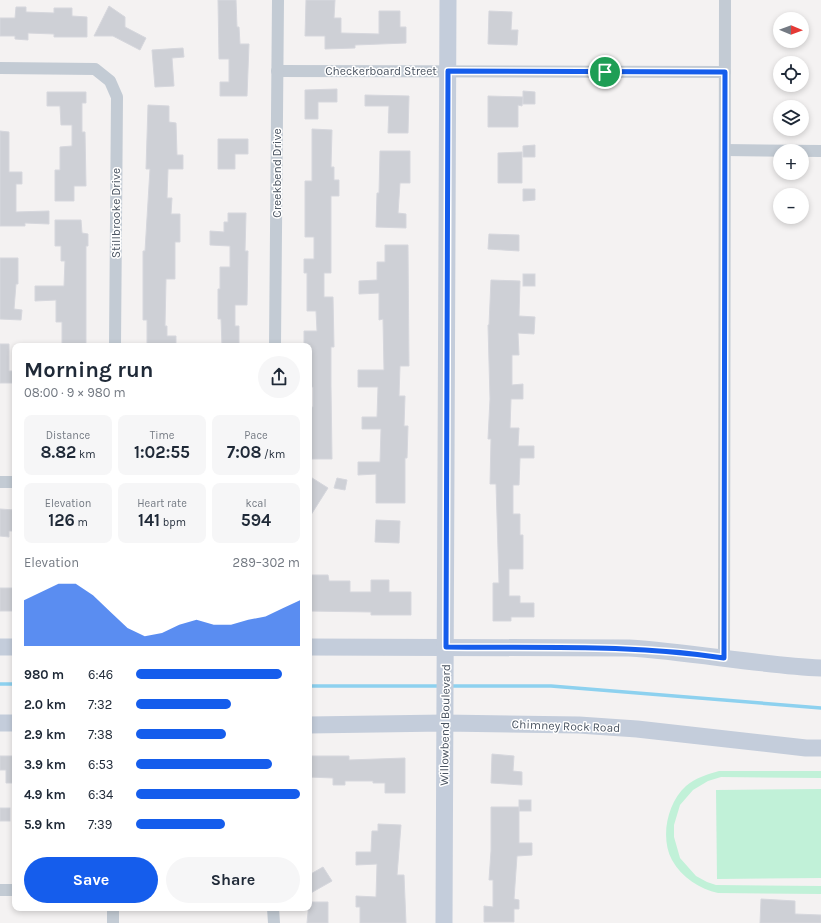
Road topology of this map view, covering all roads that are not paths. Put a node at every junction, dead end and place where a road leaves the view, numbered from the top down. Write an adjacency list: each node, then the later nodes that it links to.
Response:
1 (278, 0): 5 (street, Creekbend Drive)
2 (448, 0): 6 (main road, Willowbend Boulevard)
3 (725, 0): 7 (street)
4 (0, 68): 10 (street, Stillbrooke Drive)
5 (277, 70): 6 (street, Checkerboard Street); 11 (street, Creekbend Drive)
6 (448, 71): 7 (street, Checkerboard Street); 17 (main road, Willowbend Boulevard)
7 (725, 72): 8 (street)
8 (725, 150): 9 (street); 18 (street)
9 (821, 151)
10 (116, 343)
11 (275, 343)
12 (0, 482): 13 (street)
13 (12, 482)
14 (0, 647): 15 (main road)
15 (12, 647)
16 (312, 647): 17 (main road)
17 (446, 647): 18 (main road); 22 (main road, Willowbend Boulevard)
18 (724, 658): 19 (main road)
19 (821, 668)
20 (0, 723): 21 (main road)
21 (12, 723)
22 (444, 723): 23 (main road, Chimney Rock Road); 24 (main road, Chimney Rock Road); 31 (main road, Willowbend Boulevard)
23 (312, 725)
24 (821, 748)
25 (0, 890): 26 (street)
26 (12, 890)
27 (113, 911): 29 (street)
28 (274, 911): 30 (street)
29 (113, 923)
30 (274, 923)
31 (444, 923)

